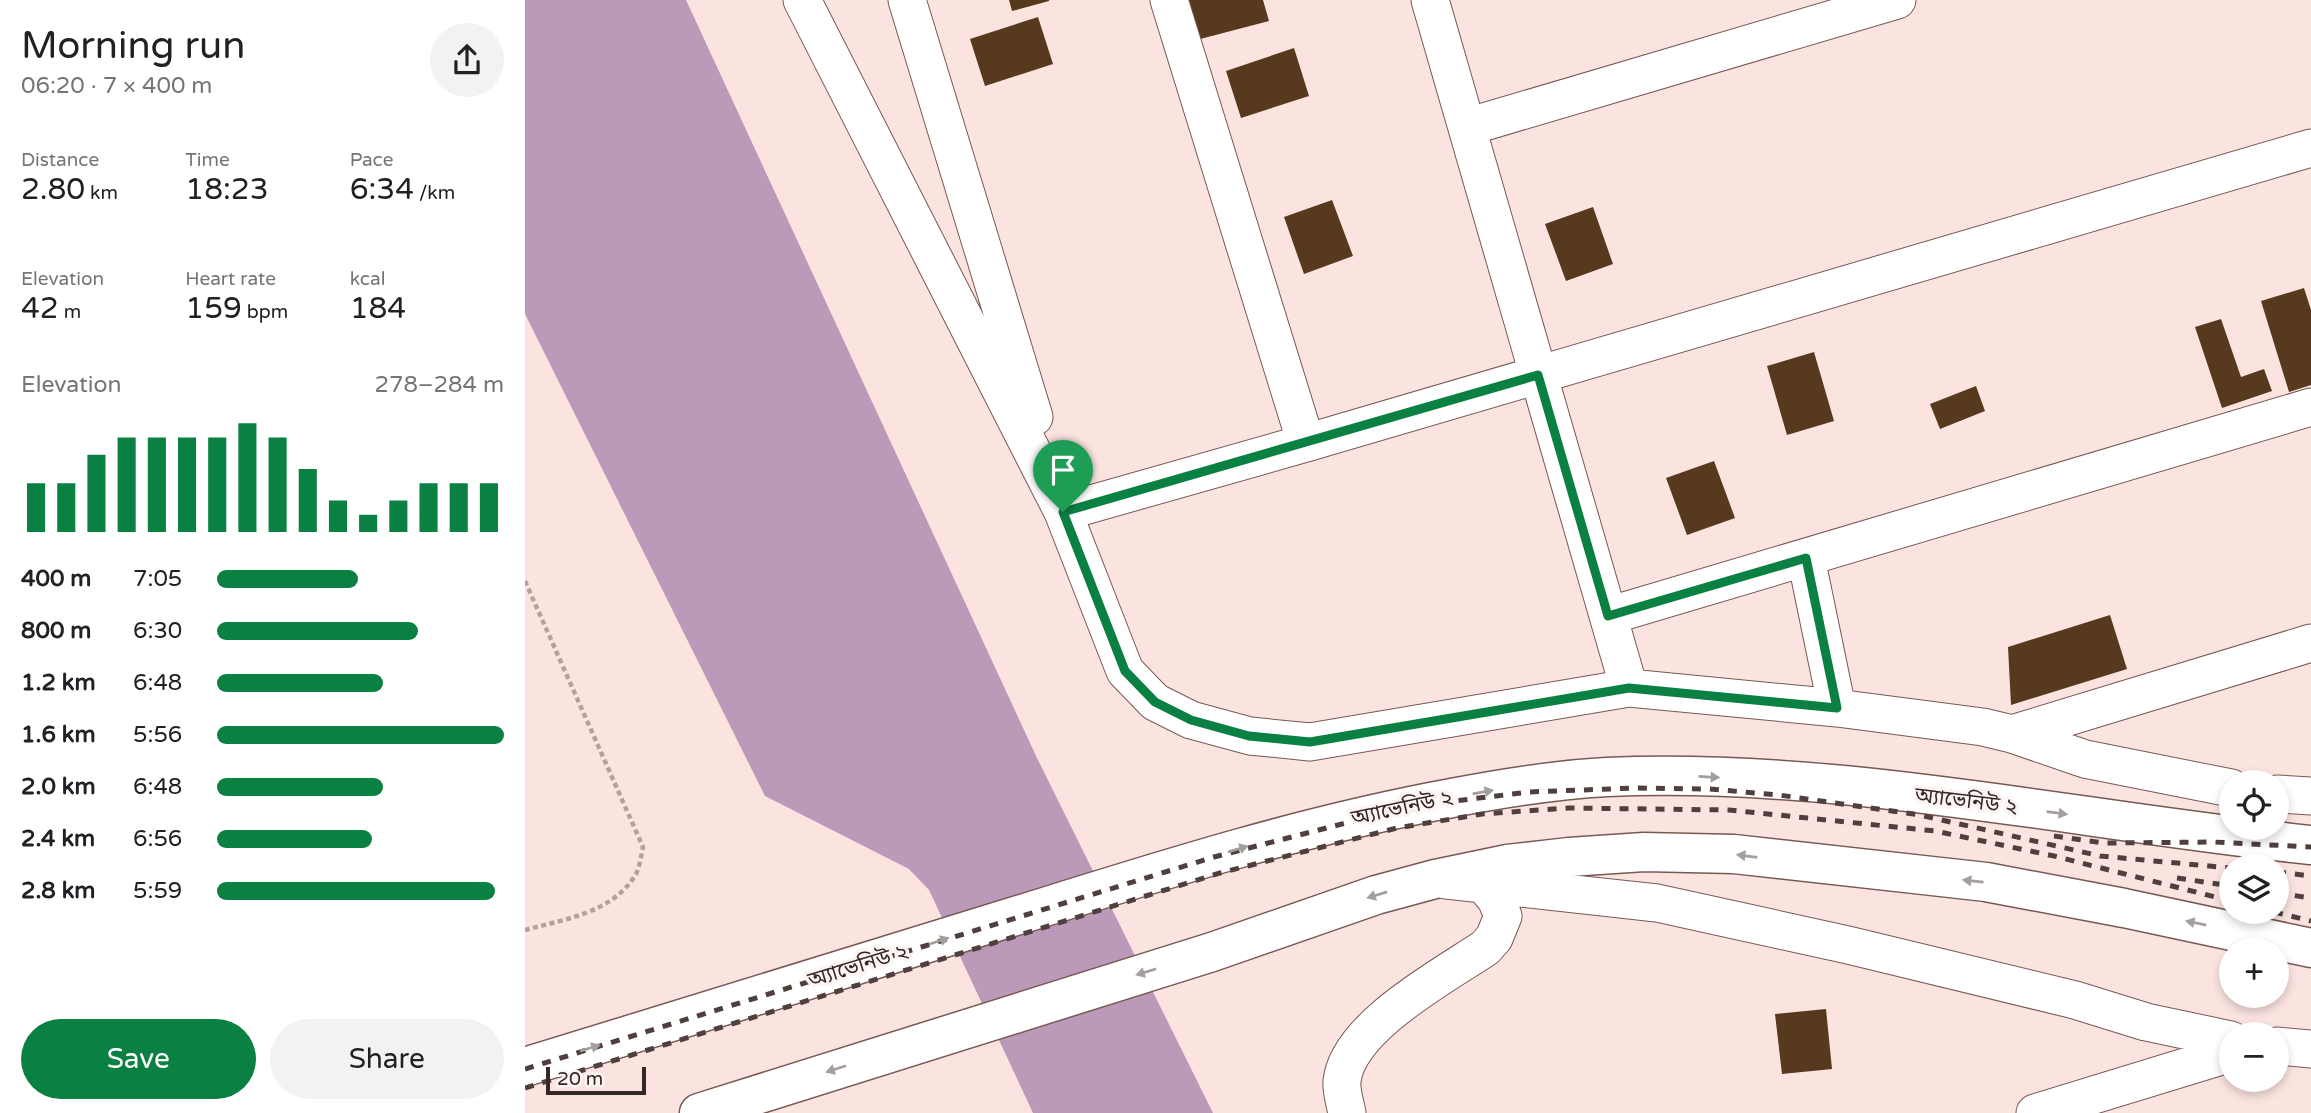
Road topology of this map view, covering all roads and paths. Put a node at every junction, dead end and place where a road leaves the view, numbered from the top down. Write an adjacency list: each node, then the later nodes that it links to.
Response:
1 (802, 0): 11 (street)
2 (907, 0): 11 (street)
3 (1169, 0): 10 (street)
4 (1430, 0): 6 (street)
5 (1896, 0): 6 (street)
6 (1467, 127): 8 (street)
7 (2311, 148): 8 (street)
8 (1538, 375): 10 (street); 14 (street)
9 (2311, 407): 12 (street)
10 (1306, 443): 11 (street)
11 (1063, 512): 16 (street)
12 (1806, 558): 14 (street); 17 (street)
13 (525, 581): 25 (path)
14 (1608, 616): 16 (street)
15 (2311, 643): 18 (street)
16 (1629, 688): 17 (street)
17 (1837, 708): 18 (street)
18 (2012, 734): 19 (street)
19 (2219, 786)
20 (2289, 795): 21 (street)
21 (2311, 796)
22 (2311, 845): 31 (main road, অ্যাভেনিউ ২, one-way to 22)
23 (1435, 879): 24 (street); 26 (main road, one-way to 23); 32 (main road, one-way to 32)
24 (1484, 885): 27 (street); 33 (street)
25 (525, 930)
26 (2311, 948)
27 (2219, 1037)
28 (2289, 1047): 29 (street)
29 (2311, 1049)
30 (2219, 1057): 34 (street)
31 (525, 1068)
32 (699, 1113)
33 (1347, 1113)
34 (2035, 1113)

